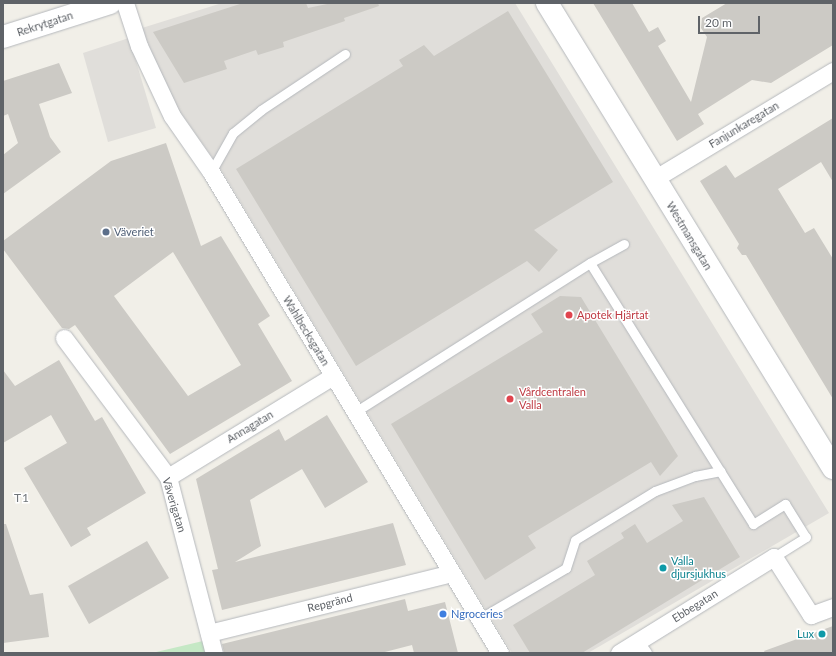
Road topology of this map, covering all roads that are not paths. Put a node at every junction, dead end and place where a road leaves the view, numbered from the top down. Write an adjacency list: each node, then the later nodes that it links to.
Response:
1 (110, 3): 4 (street, Rekrytgatan)
2 (125, 3): 7 (street, Wahlbecksgatan)
3 (547, 3): 8 (street, Westmansgatan)
4 (3, 37)
5 (345, 54): 7 (lane)
6 (833, 71): 8 (street, Fanjunkaregatan)
7 (211, 172): 12 (street, Wahlbecksgatan)
8 (654, 179): 14 (street, Westmansgatan)
9 (624, 244): 10 (lane)
10 (590, 263): 13 (lane); 15 (lane)
11 (64, 338): 16 (street, Väverigatan)
12 (333, 376): 13 (street, Wahlbecksgatan); 16 (street, Annagatan)
13 (355, 412): 18 (street, Wahlbecksgatan)
14 (833, 468)
15 (721, 471): 17 (lane); 20 (lane)
16 (168, 477): 21 (street, Väverigatan)
17 (774, 557): 19 (street); 22 (street, Ebbegatan)
18 (451, 573): 20 (street, Wahlbecksgatan); 21 (street, Repgränd)
19 (833, 607)
20 (479, 619): 24 (street, Wahlbecksgatan)
21 (209, 633): 23 (street, Väverigatan)
22 (641, 647): 25 (street, Ebbegatan)
23 (214, 653)
24 (500, 653)
25 (620, 653)

